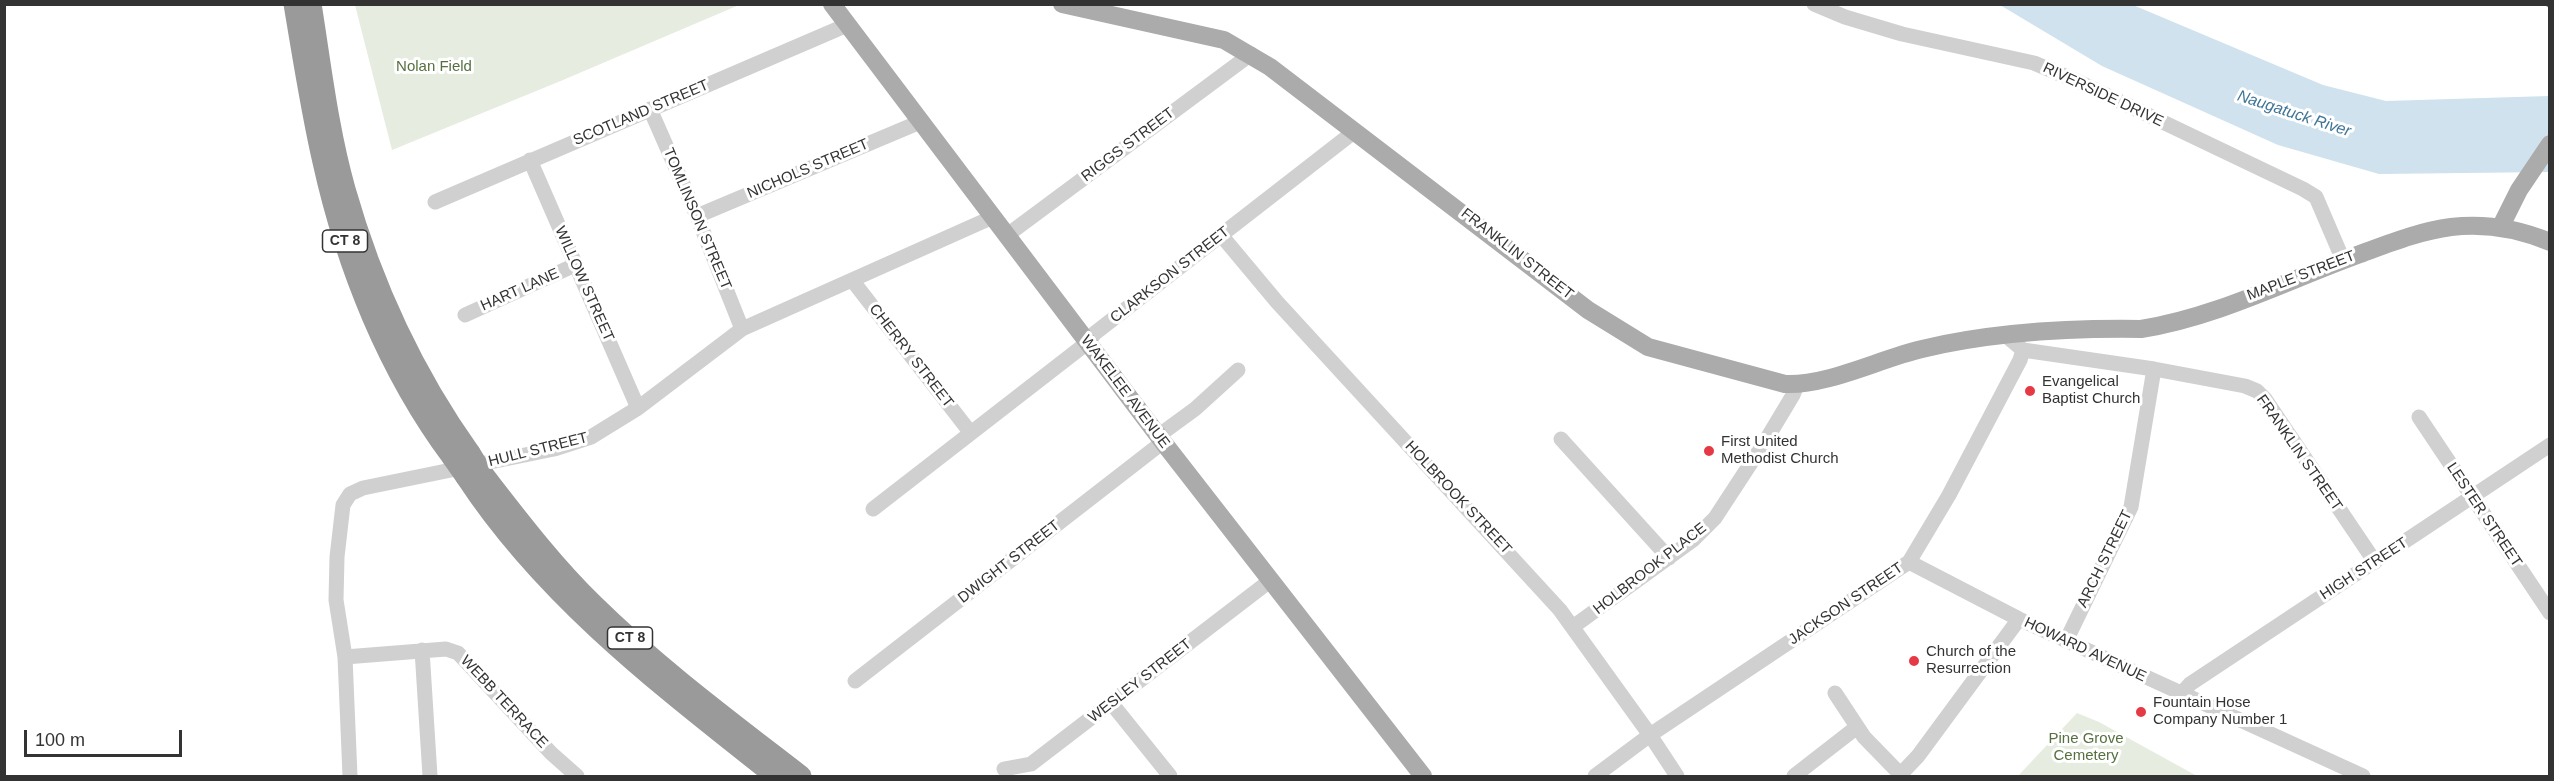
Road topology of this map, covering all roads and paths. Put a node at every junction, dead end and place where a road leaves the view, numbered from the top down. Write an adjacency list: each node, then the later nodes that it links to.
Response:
1 (294, 4): 37 (highway, CT 8)
2 (311, 4): 37 (highway, CT 8)
3 (832, 4): 6 (main road, WAKELEE AVENUE)
4 (1062, 4): 7 (main road, FRANKLIN STREET)
5 (1814, 4): 20 (street, RIVERSIDE DRIVE)
6 (847, 25): 8 (street, SCOTLAND STREET); 9 (main road, WAKELEE AVENUE)
7 (1251, 54): 10 (main road, FRANKLIN STREET); 18 (street, RIGGS STREET)
8 (650, 109): 12 (street, SCOTLAND STREET); 14 (street, TOMLINSON STREET)
9 (920, 122): 14 (street, NICHOLS STREET); 15 (main road, WAKELEE AVENUE)
10 (1355, 131): 17 (street, CLARKSON STREET); 30 (main road, FRANKLIN STREET)
11 (2550, 144): 16 (main road)
12 (530, 160): 13 (street, SCOTLAND STREET); 21 (street, WILLOW STREET)
13 (435, 202)
14 (698, 216): 24 (street, TOMLINSON STREET)
15 (993, 217): 18 (main road, WAKELEE AVENUE); 22 (street, HULL STREET)
16 (2500, 228): 19 (main road); 20 (main road, MAPLE STREET)
17 (1221, 235): 26 (street, CLARKSON STREET); 47 (street, HOLBROOK STREET)
18 (1006, 236): 26 (main road, WAKELEE AVENUE)
19 (2550, 242)
20 (2343, 260): 25 (main road, MAPLE STREET)
21 (575, 265): 23 (street, HART LANE); 31 (street, WILLOW STREET)
22 (852, 280): 24 (street, HULL STREET); 33 (street, CHERRY STREET)
23 (465, 315)
24 (742, 329): 31 (street, HULL STREET)
25 (2004, 334): 27 (street); 30 (main road, FRANKLIN STREET)
26 (1088, 343): 33 (street, CLARKSON STREET); 34 (main road, WAKELEE AVENUE)
27 (2023, 350): 28 (street, FRANKLIN STREET); 42 (street, JACKSON STREET)
28 (2154, 369): 43 (street, FRANKLIN STREET); 48 (street, ARCH STREET)
29 (1238, 370): 34 (street, DWIGHT STREET)
30 (1797, 385): 41 (street, HOLBROOK PLACE)
31 (638, 408): 50 (street, HULL STREET)
32 (2419, 417): 39 (street, LESTER STREET)
33 (970, 432): 40 (street, CLARKSON STREET)
34 (1161, 439): 44 (main road, WAKELEE AVENUE); 51 (street, DWIGHT STREET)
35 (1561, 439): 41 (street)
36 (2550, 445): 39 (street, HIGH STREET)
37 (461, 455): 38 (highway, CT 8, bridge)
38 (475, 476): 62 (highway, CT 8); 63 (highway, CT 8)
39 (2472, 498): 43 (street, HIGH STREET); 45 (street, LESTER STREET)
40 (873, 509)
41 (1669, 558): 47 (street, HOLBROOK PLACE)
42 (1909, 562): 46 (street, HOWARD AVENUE); 56 (street, JACKSON STREET)
43 (2375, 562): 53 (street, HIGH STREET)
44 (1271, 580): 54 (street, WESLEY STREET); 65 (main road, WAKELEE AVENUE)
45 (2550, 613)
46 (2019, 619): 48 (street, HOWARD AVENUE); 58 (street)
47 (1574, 626): 56 (street, HOLBROOK STREET)
48 (2066, 641): 53 (street, HOWARD AVENUE)
49 (422, 650): 50 (street, WEBB TERRACE); 60 (street); 61 (street, WEBB TERRACE)
50 (345, 657): 59 (street, HULL STREET)
51 (855, 681)
52 (1835, 693): 55 (street)
53 (2181, 694): 69 (street, HOWARD AVENUE)
54 (1112, 704): 57 (street, WESLEY STREET); 64 (street)
55 (1857, 727): 58 (street); 68 (street)
56 (1650, 735): 66 (street, JACKSON STREET); 67 (street, HOLBROOK STREET)
57 (1004, 769)
58 (1900, 776)
59 (350, 777)
60 (430, 777)
61 (577, 777)
62 (775, 777)
63 (801, 777)
64 (1170, 777)
65 (1423, 777)
66 (1595, 777)
67 (1677, 777)
68 (1794, 777)
69 (2363, 777)

